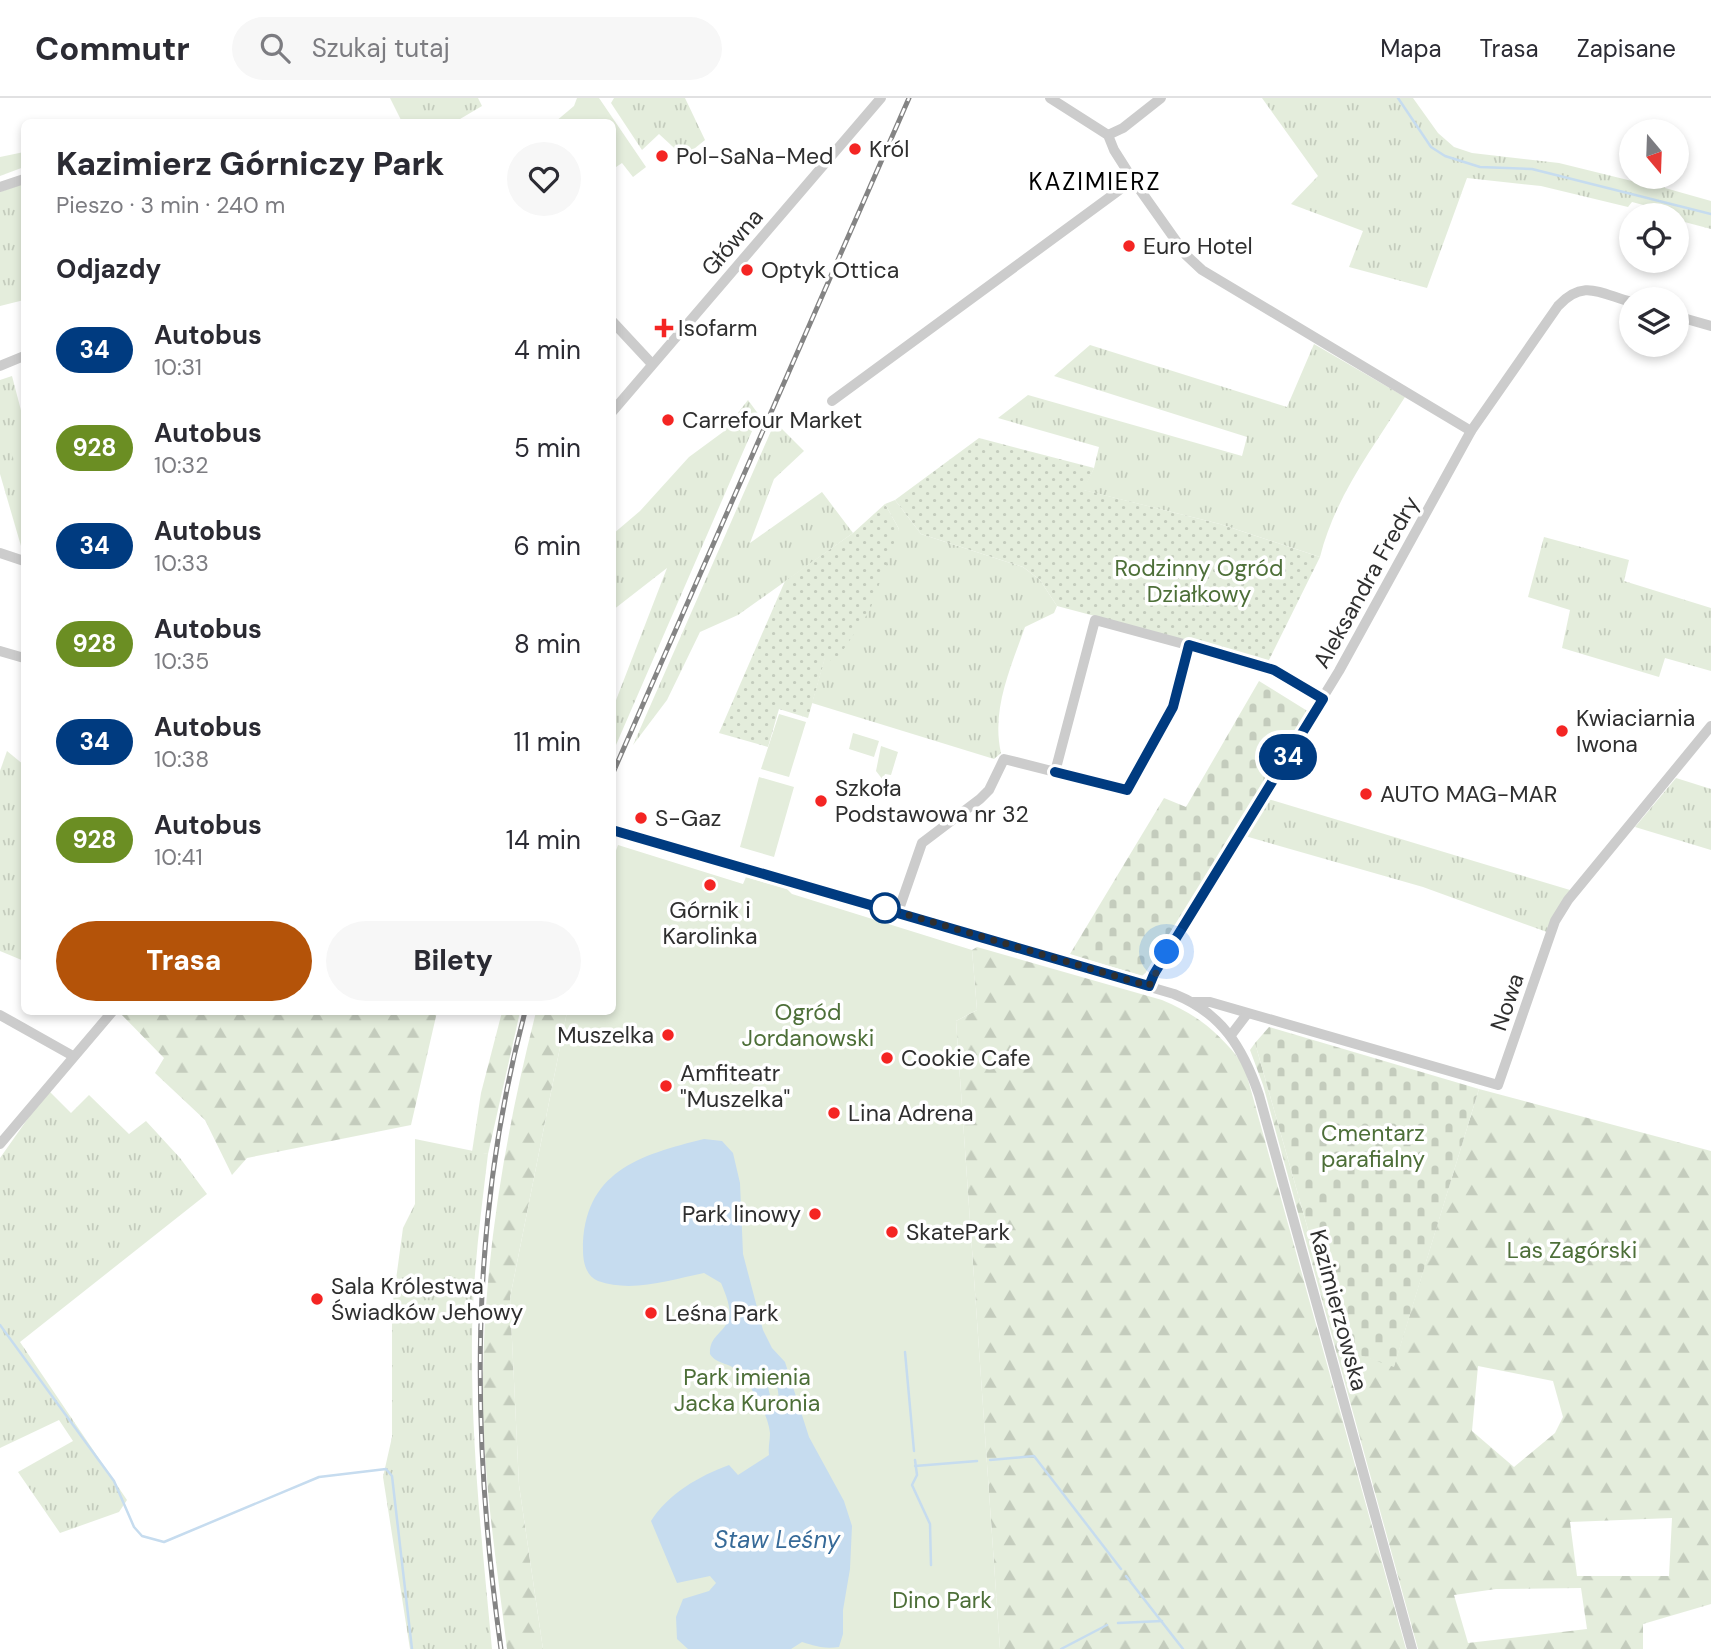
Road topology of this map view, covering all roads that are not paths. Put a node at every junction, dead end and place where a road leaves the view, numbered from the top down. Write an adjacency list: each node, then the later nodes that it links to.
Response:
1 (881, 98): 13 (street, Główna)
2 (1050, 98): 4 (street)
3 (1161, 98): 4 (street)
4 (1108, 135): 6 (street)
5 (21, 179): 7 (street)
6 (1133, 180): 15 (street); 17 (street)
7 (0, 187)
8 (1619, 298): 17 (street, Aleksandra Fredry)
9 (1689, 320): 11 (street)
10 (616, 325): 13 (street)
11 (1711, 326)
12 (21, 357): 14 (street)
13 (652, 364): 16 (street, Główna)
14 (0, 366)
15 (832, 401)
16 (616, 407)
17 (1471, 431): 23 (street, Aleksandra Fredry)
18 (0, 553): 19 (street)
19 (21, 560)
20 (1189, 645): 23 (street); 25 (street); 25 (street)
21 (0, 651): 22 (street)
22 (21, 657)
23 (1323, 699): 28 (street, Aleksandra Fredry)
24 (1711, 726): 30 (street, Nowa)
25 (1055, 772): 27 (street)
26 (616, 831): 27 (street)
27 (898, 912): 28 (street)
28 (1149, 986): 29 (street)
29 (1193, 1002): 30 (street, Nowa); 33 (street, Kazimierzowska)
30 (1247, 1014): 33 (street)
31 (0, 1015): 34 (street)
32 (109, 1015): 34 (street)
33 (1231, 1035): 36 (street, Kazimierzowska)
34 (73, 1056): 35 (street)
35 (0, 1144)
36 (1412, 1649)

